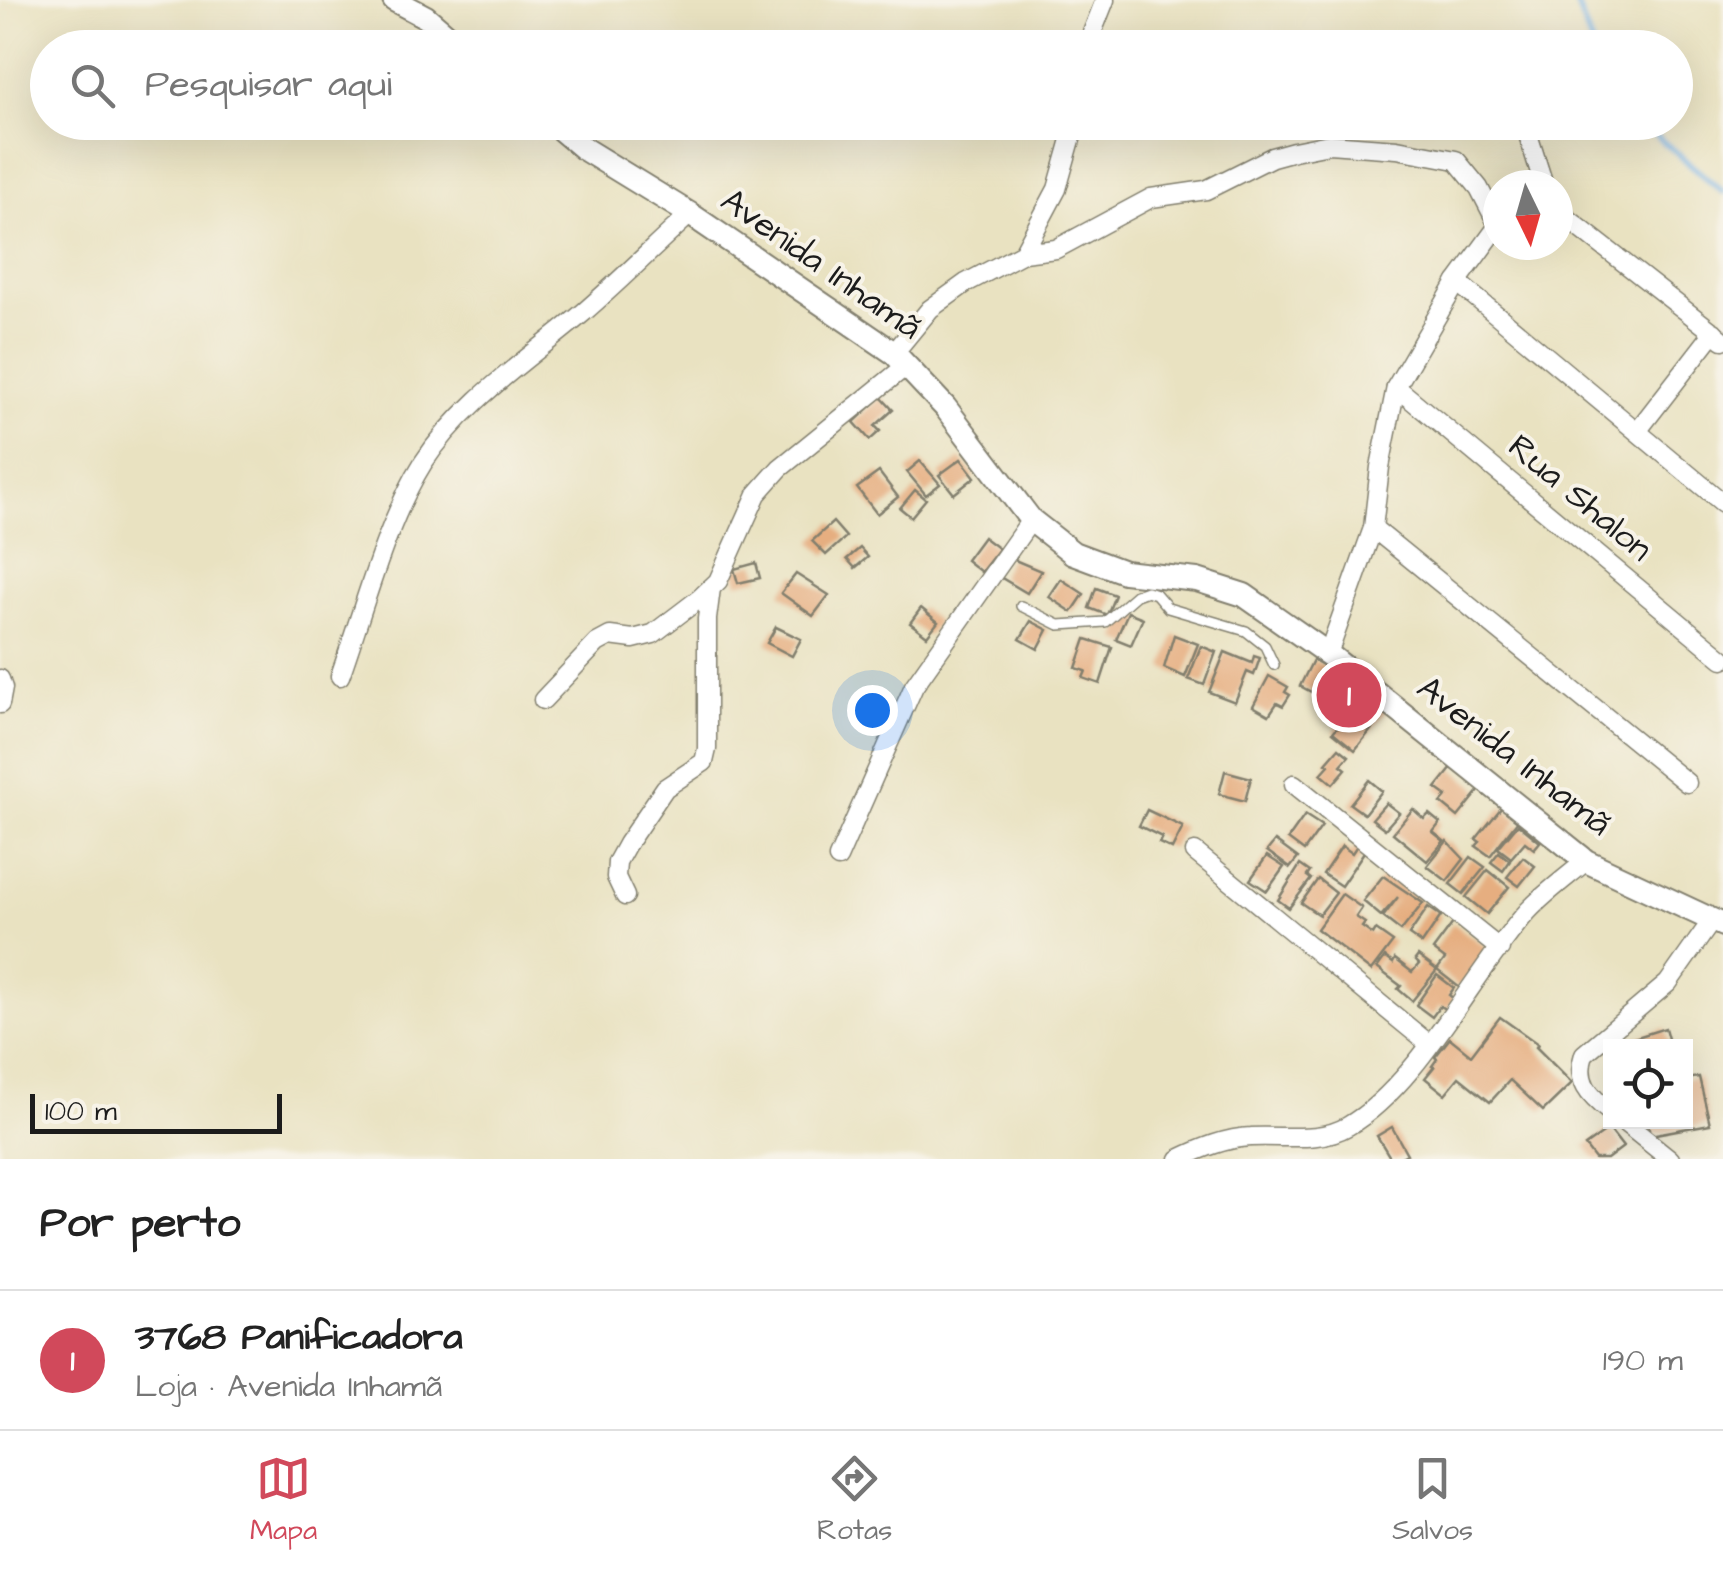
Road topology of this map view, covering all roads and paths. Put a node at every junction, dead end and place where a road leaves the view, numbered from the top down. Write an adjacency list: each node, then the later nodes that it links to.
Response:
1 (394, 0): 3 (street)
2 (1105, 0): 4 (street)
3 (440, 30)
4 (1093, 30)
5 (573, 140): 10 (street, Avenida Inhamã)
6 (1071, 140): 13 (street)
7 (1530, 140): 8 (street)
8 (1539, 170)
9 (1483, 196): 13 (street)
10 (690, 214): 16 (street, Avenida Inhamã); 29 (street)
11 (1573, 223): 15 (street)
12 (1483, 246): 14 (street)
13 (1022, 253): 16 (street)
14 (1457, 282): 17 (street); 18 (street)
15 (1719, 336): 18 (street)
16 (900, 360): 20 (street, Avenida Inhamã); 23 (street)
17 (1396, 387): 21 (street); 27 (street, Rua Shalon)
18 (1638, 430): 19 (street)
19 (1723, 503)
20 (1030, 520): 22 (street, Avenida Inhamã); 36 (street)
21 (1372, 528): 26 (street); 33 (street)
22 (1157, 585): 24 (lane); 25 (lane); 25 (street, Avenida Inhamã)
23 (710, 588): 31 (street); 38 (street)
24 (1021, 606)
25 (1271, 632): 26 (street, Avenida Inhamã); 28 (lane)
26 (1328, 654): 37 (street, Avenida Inhamã)
27 (1723, 659)
28 (1274, 665)
29 (340, 676)
30 (0, 679): 32 (street)
31 (544, 700)
32 (0, 704)
33 (1686, 783)
34 (1294, 784): 40 (street)
35 (1195, 852): 41 (street)
36 (838, 858)
37 (1586, 861): 39 (street, Avenida Inhamã); 40 (street)
38 (625, 896)
39 (1718, 922): 42 (street)
40 (1500, 949): 41 (street)
41 (1429, 1044): 44 (street)
42 (1603, 1106)
43 (1633, 1129): 45 (street)
44 (1179, 1159)
45 (1670, 1159)

